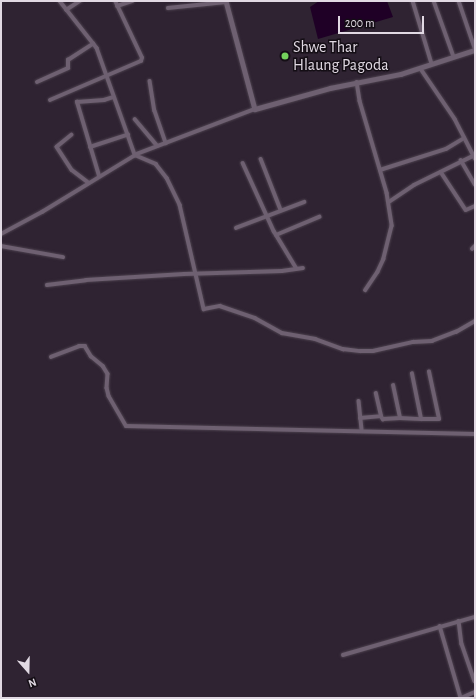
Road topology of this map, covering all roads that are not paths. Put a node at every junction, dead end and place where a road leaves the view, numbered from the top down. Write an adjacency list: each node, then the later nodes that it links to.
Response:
1 (60, 1): 11 (street)
2 (80, 1): 11 (street)
3 (115, 1): 9 (street)
4 (132, 1): 9 (street)
5 (226, 1): 10 (street); 23 (street)
6 (413, 1): 15 (street)
7 (434, 1): 14 (street)
8 (459, 1): 13 (street)
9 (117, 6): 17 (street)
10 (168, 8)
11 (66, 10): 12 (street)
12 (93, 44): 17 (street); 19 (street)
13 (475, 49): 14 (street)
14 (454, 57): 15 (street)
15 (432, 64): 16 (street)
16 (421, 69): 20 (street); 27 (street)
17 (107, 76): 21 (street); 22 (street)
18 (150, 81): 28 (street)
19 (37, 82)
20 (357, 82): 23 (street); 36 (street)
21 (114, 97): 26 (street); 30 (street)
22 (50, 100)
23 (255, 108): 28 (street)
24 (135, 119): 29 (street)
25 (72, 135): 39 (street)
26 (128, 135): 30 (street); 31 (street)
27 (464, 138): 32 (street); 36 (street)
28 (166, 143): 29 (street)
29 (158, 146): 31 (street)
30 (90, 147): 38 (street)
31 (135, 155): 38 (street); 54 (street)
32 (474, 157): 34 (street)
33 (261, 159): 44 (street)
34 (461, 160): 37 (street); 40 (street)
35 (243, 163): 45 (street)
36 (380, 170): 42 (street)
37 (441, 172): 42 (street); 43 (street)
38 (99, 176): 39 (street)
39 (88, 182): 48 (street)
40 (475, 184)
41 (304, 202): 44 (street)
42 (389, 202): 56 (street)
43 (475, 206)
44 (281, 210): 45 (street)
45 (267, 217): 47 (street); 49 (street)
46 (320, 217): 49 (street)
47 (236, 228)
48 (1, 234)
49 (276, 235): 53 (street)
50 (1, 246): 51 (street)
51 (63, 257)
52 (303, 268): 53 (street)
53 (297, 269): 54 (street)
54 (197, 274): 55 (street); 57 (street)
55 (47, 285)
56 (366, 290)
57 (475, 321)
58 (51, 357): 68 (street)
59 (429, 372): 67 (street)
60 (412, 374): 67 (street)
61 (393, 386): 66 (street)
62 (376, 394): 64 (street)
63 (359, 401): 65 (street)
64 (381, 416): 65 (street); 66 (street)
65 (360, 418): 68 (street)
66 (400, 418): 67 (street)
67 (421, 418)
68 (362, 431): 69 (street)
69 (475, 434)
70 (475, 617): 71 (street)
71 (459, 621): 72 (street); 74 (street)
72 (440, 626): 73 (street); 75 (street)
73 (343, 655)
74 (475, 681)
75 (475, 692)

